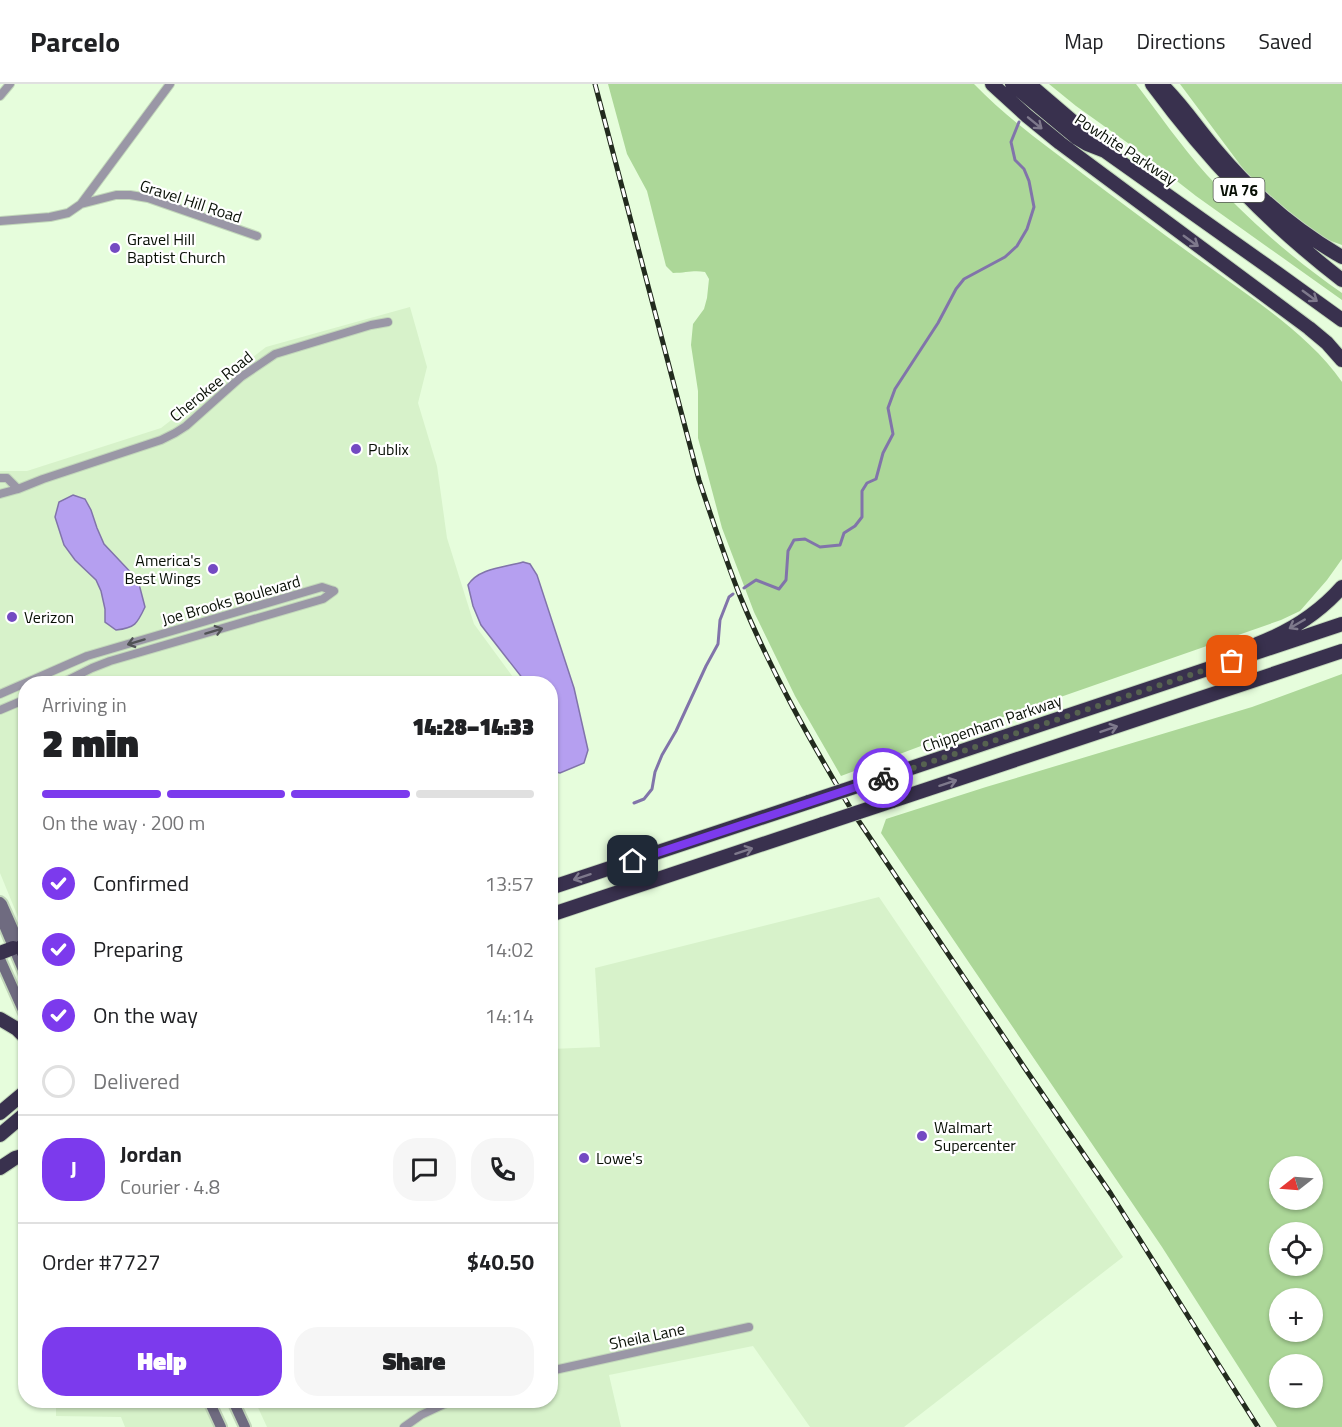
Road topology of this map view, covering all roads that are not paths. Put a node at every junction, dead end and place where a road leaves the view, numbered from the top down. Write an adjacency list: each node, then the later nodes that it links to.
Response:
1 (10, 84): 8 (street)
2 (170, 84): 10 (street, Gravel Hill Road)
3 (992, 84): 17 (highway, one-way to 17)
4 (1012, 84): 9 (highway, Powhite Parkway / VA 76)
5 (1029, 84): 9 (highway, VA 76)
6 (1152, 84): 14 (highway, VA 76)
7 (1161, 84): 13 (highway)
8 (0, 96)
9 (1105, 152): 15 (highway, Powhite Parkway / VA 76, one-way to 15)
10 (81, 204): 11 (street, Gravel Hill Road); 12 (street, Gravel Hill Road)
11 (0, 221)
12 (257, 236)
13 (1342, 258)
14 (1342, 280)
15 (1342, 320)
16 (388, 322): 19 (street, Cherokee Road)
17 (1342, 360)
18 (0, 478): 19 (street)
19 (18, 489): 20 (street, Cherokee Road)
20 (0, 494)
21 (1342, 587): 28 (highway, one-way to 28)
22 (1342, 624): 28 (highway, Chippenham Parkway)
23 (1342, 651): 32 (highway)
24 (1342, 659): 32 (highway)
25 (41, 676): 26 (street, Joe Brooks Boulevard, one-way to 25)
26 (76, 676)
27 (18, 686): 29 (street, Joe Brooks Boulevard, one-way to 29)
28 (1143, 690): 33 (highway, Chippenham Parkway, one-way to 33, bridge)
29 (0, 694)
30 (18, 702): 31 (street)
31 (0, 710)
32 (1151, 715): 35 (highway, one-way to 32, bridge)
33 (558, 885)
34 (0, 902): 37 (main road)
35 (558, 912)
36 (0, 916): 37 (main road)
37 (15, 951)
38 (0, 959): 39 (main road)
39 (18, 999)
40 (0, 1018): 41 (highway)
41 (18, 1031)
42 (18, 1098): 43 (highway)
43 (0, 1113)
44 (18, 1120): 45 (highway)
45 (0, 1136)
46 (18, 1157): 47 (highway)
47 (0, 1167)
48 (749, 1327): 49 (street, Sheila Lane)
49 (558, 1369)
50 (212, 1408): 53 (main road)
51 (236, 1408): 54 (main road)
52 (436, 1408): 55 (street)
53 (221, 1427)
54 (245, 1427)
55 (404, 1427)

